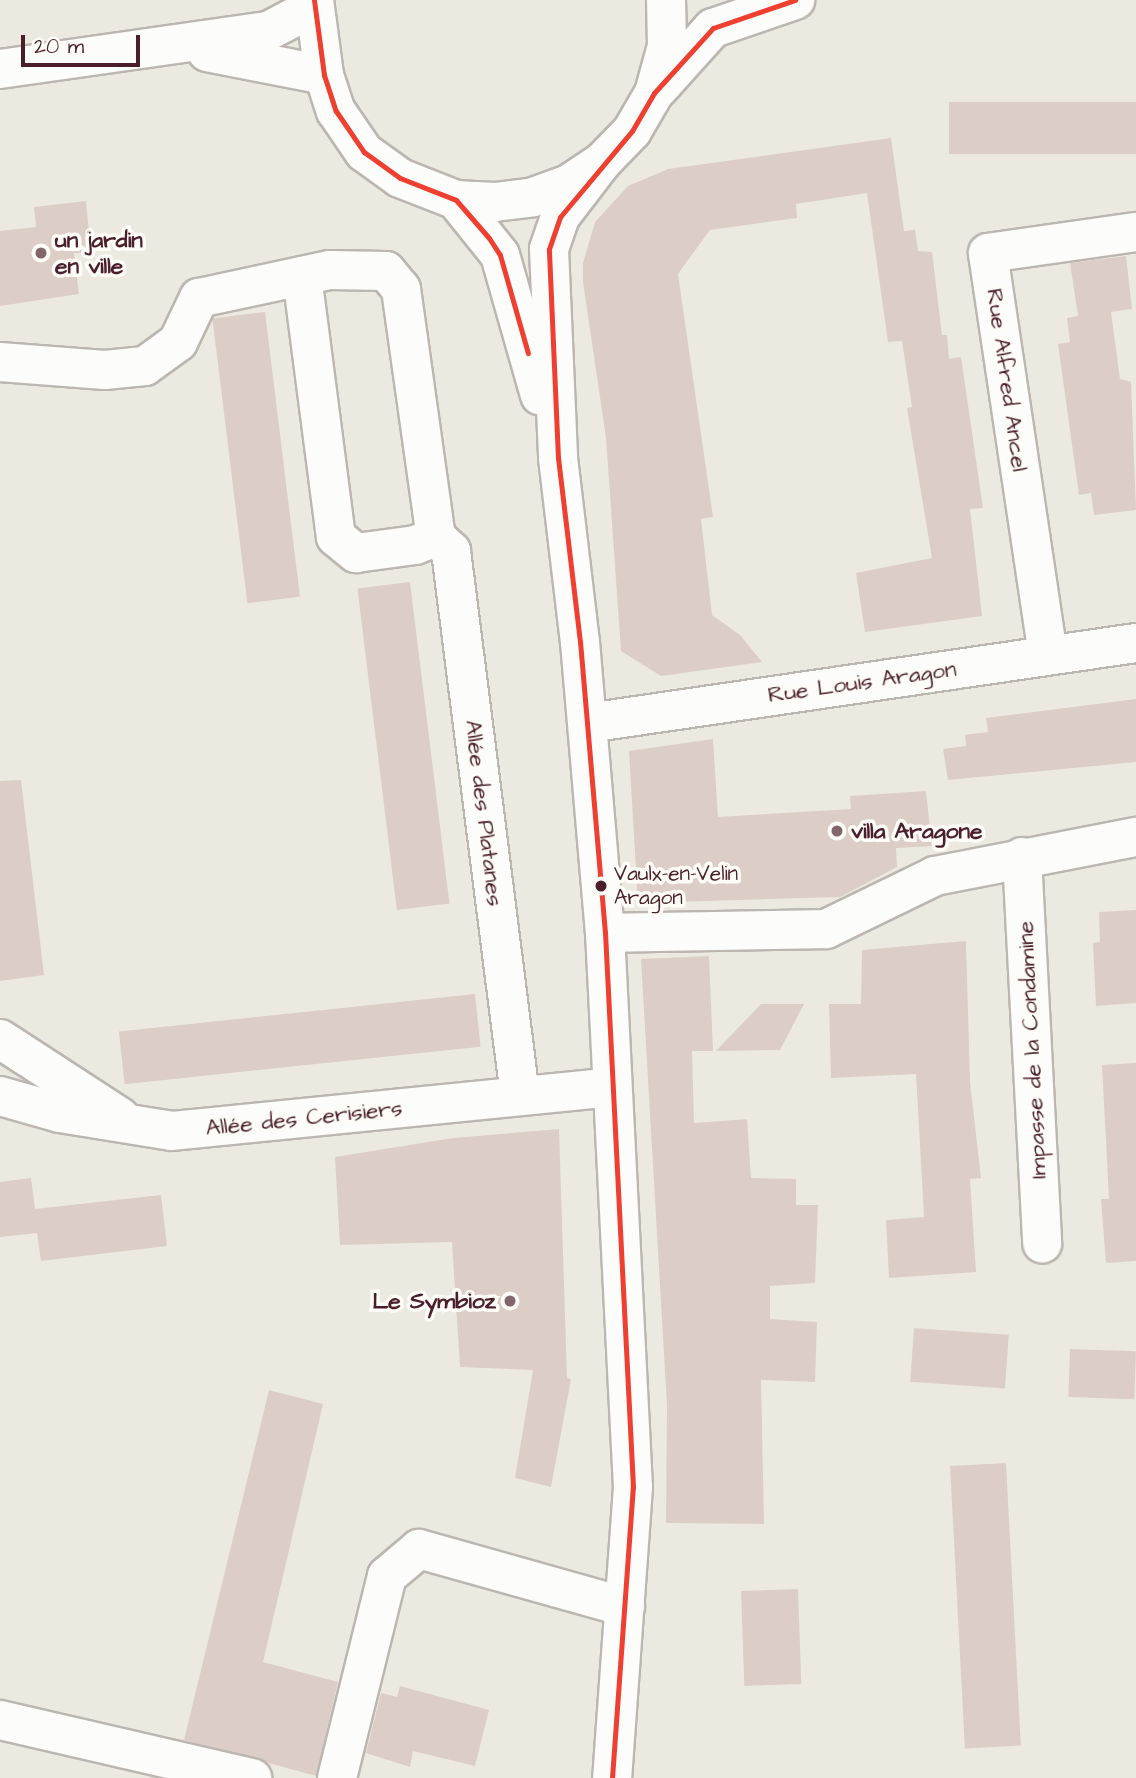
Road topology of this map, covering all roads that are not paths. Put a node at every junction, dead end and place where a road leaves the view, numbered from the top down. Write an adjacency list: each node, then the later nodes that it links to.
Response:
1 (666, 0): 7 (street)
2 (794, 0): 7 (street)
3 (313, 4): 4 (street); 6 (street)
4 (163, 46): 5 (street); 6 (street)
5 (0, 69)
6 (324, 75): 9 (street)
7 (654, 93): 8 (street)
8 (602, 162): 9 (street); 13 (street)
9 (456, 200): 13 (street)
10 (1136, 232): 16 (street, Rue Alfred Ancel)
11 (289, 278): 12 (street); 14 (street); 14 (street, Allée des Platanes)
12 (0, 362)
13 (558, 458): 17 (street)
14 (436, 537): 24 (street, Allée des Platanes)
15 (1136, 643): 16 (street, Rue Louis Aragon)
16 (1048, 655): 17 (street, Rue Louis Aragon)
17 (587, 723): 20 (street)
18 (1136, 837): 19 (street)
19 (1022, 857): 20 (street); 26 (street, Impasse de la Condamine)
20 (605, 933): 22 (street)
21 (0, 1039): 25 (street)
22 (611, 1087): 24 (street, Allée des Cerisiers); 27 (street)
23 (0, 1096): 25 (street, Allée des Cerisiers)
24 (520, 1096): 25 (street, Allée des Cerisiers)
25 (134, 1125)
26 (1042, 1243)
27 (625, 1607): 30 (street); 31 (street)
28 (0, 1720): 29 (street)
29 (252, 1778)
30 (337, 1778)
31 (612, 1778)

